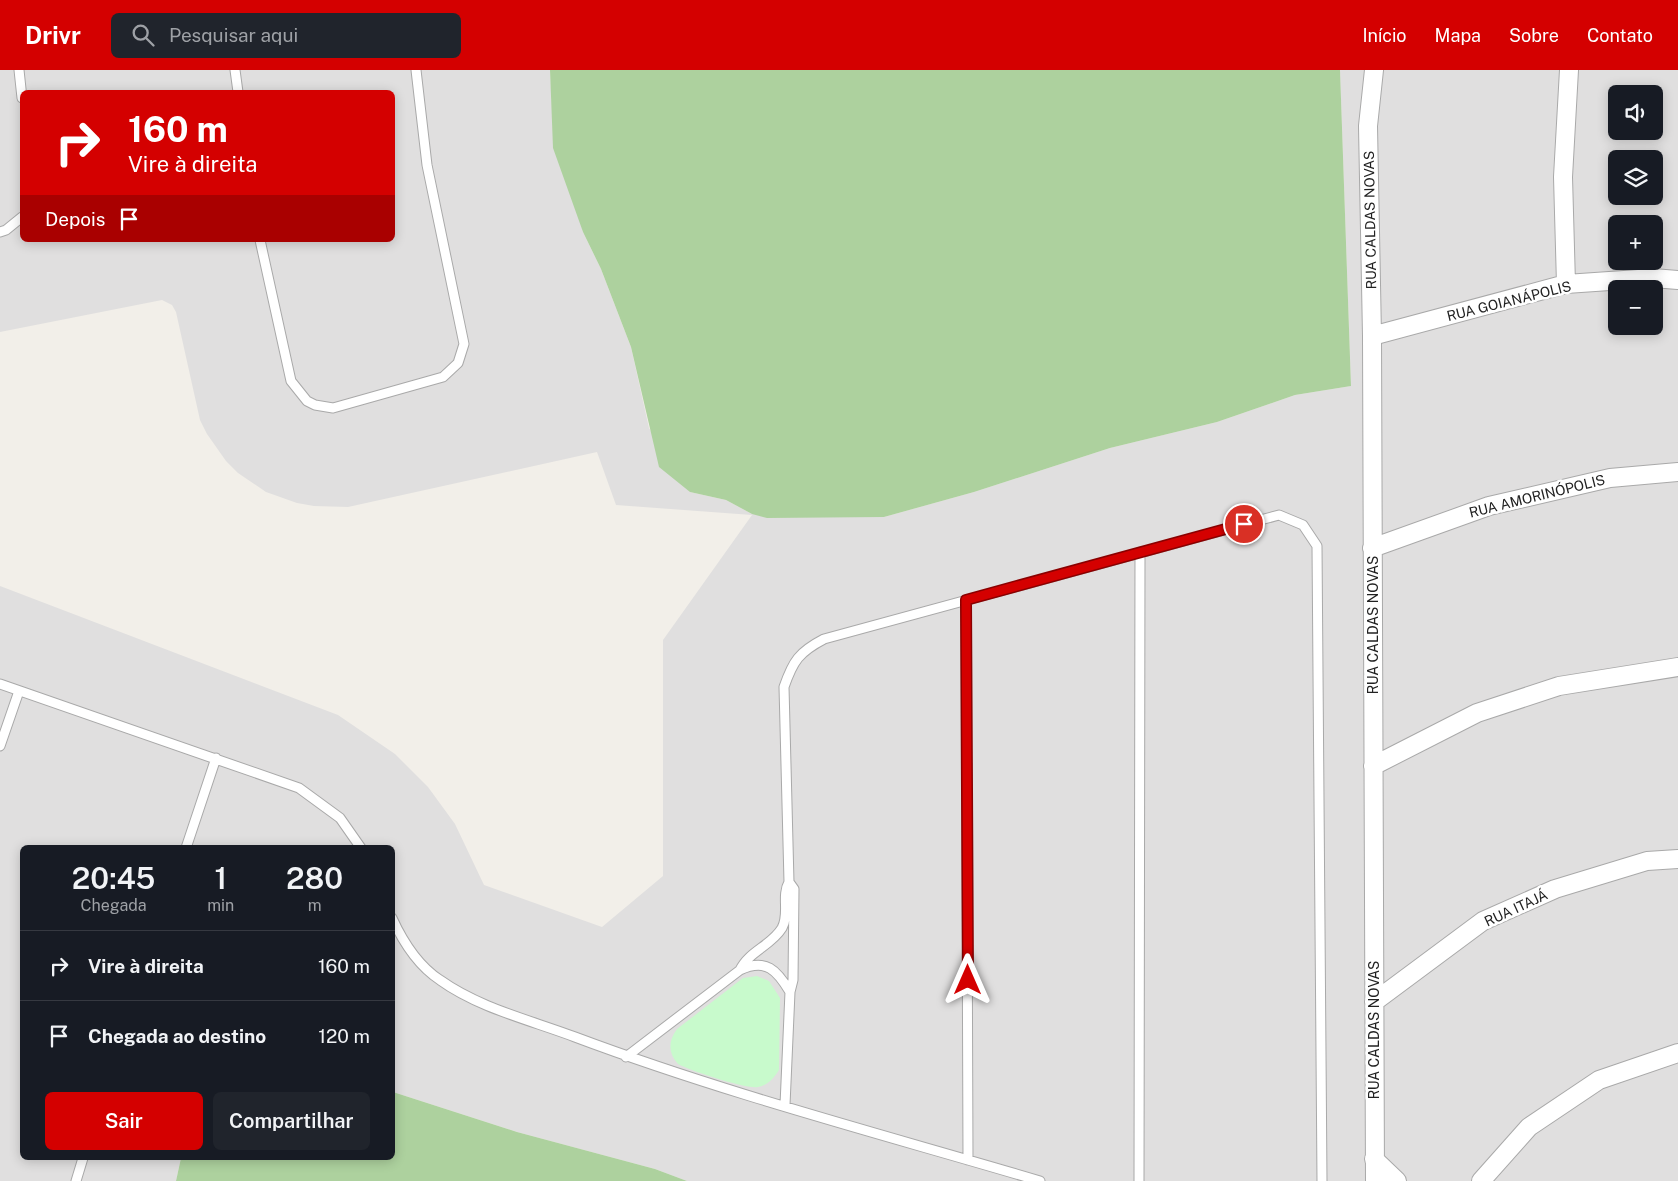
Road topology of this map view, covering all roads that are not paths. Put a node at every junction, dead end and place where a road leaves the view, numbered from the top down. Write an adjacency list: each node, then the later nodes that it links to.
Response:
1 (19, 70): 6 (lane)
2 (235, 70): 7 (lane)
3 (416, 70): 10 (lane)
4 (1374, 70): 13 (street, RUA CALDAS NOVAS)
5 (1569, 70): 12 (street)
6 (21, 90)
7 (238, 90)
8 (20, 219): 9 (lane)
9 (0, 232)
10 (260, 242)
11 (1678, 280): 12 (street, RUA GOIANÁPOLIS)
12 (1566, 284): 13 (street, RUA GOIANÁPOLIS)
13 (1372, 336): 15 (street, RUA CALDAS NOVAS)
14 (1678, 472): 15 (street, RUA AMORINÓPOLIS)
15 (1372, 548): 23 (street, RUA CALDAS NOVAS)
16 (1140, 552): 17 (lane); 40 (lane); 41 (lane)
17 (966, 600): 27 (lane); 37 (lane)
18 (1678, 667): 23 (street)
19 (0, 684): 20 (lane)
20 (19, 691): 21 (lane); 22 (lane)
21 (0, 746)
22 (216, 758): 24 (lane); 25 (lane)
23 (1373, 766): 31 (street, RUA CALDAS NOVAS)
24 (187, 845)
25 (359, 845)
26 (1678, 859): 31 (street, RUA ITAJÁ)
27 (789, 882): 29 (lane); 30 (lane)
28 (395, 925): 33 (lane)
29 (740, 970): 30 (lane); 33 (lane)
30 (790, 992): 34 (lane)
31 (1374, 1002): 35 (street, RUA CALDAS NOVAS)
32 (1678, 1053): 44 (street)
33 (626, 1056): 34 (lane)
34 (785, 1105): 37 (lane)
35 (1374, 1159): 42 (street, RUA CALDAS NOVAS); 43 (street)
36 (82, 1160): 38 (lane)
37 (968, 1160): 39 (lane)
38 (76, 1181)
39 (1040, 1181)
40 (1139, 1181)
41 (1322, 1181)
42 (1375, 1181)
43 (1396, 1181)
44 (1482, 1181)

